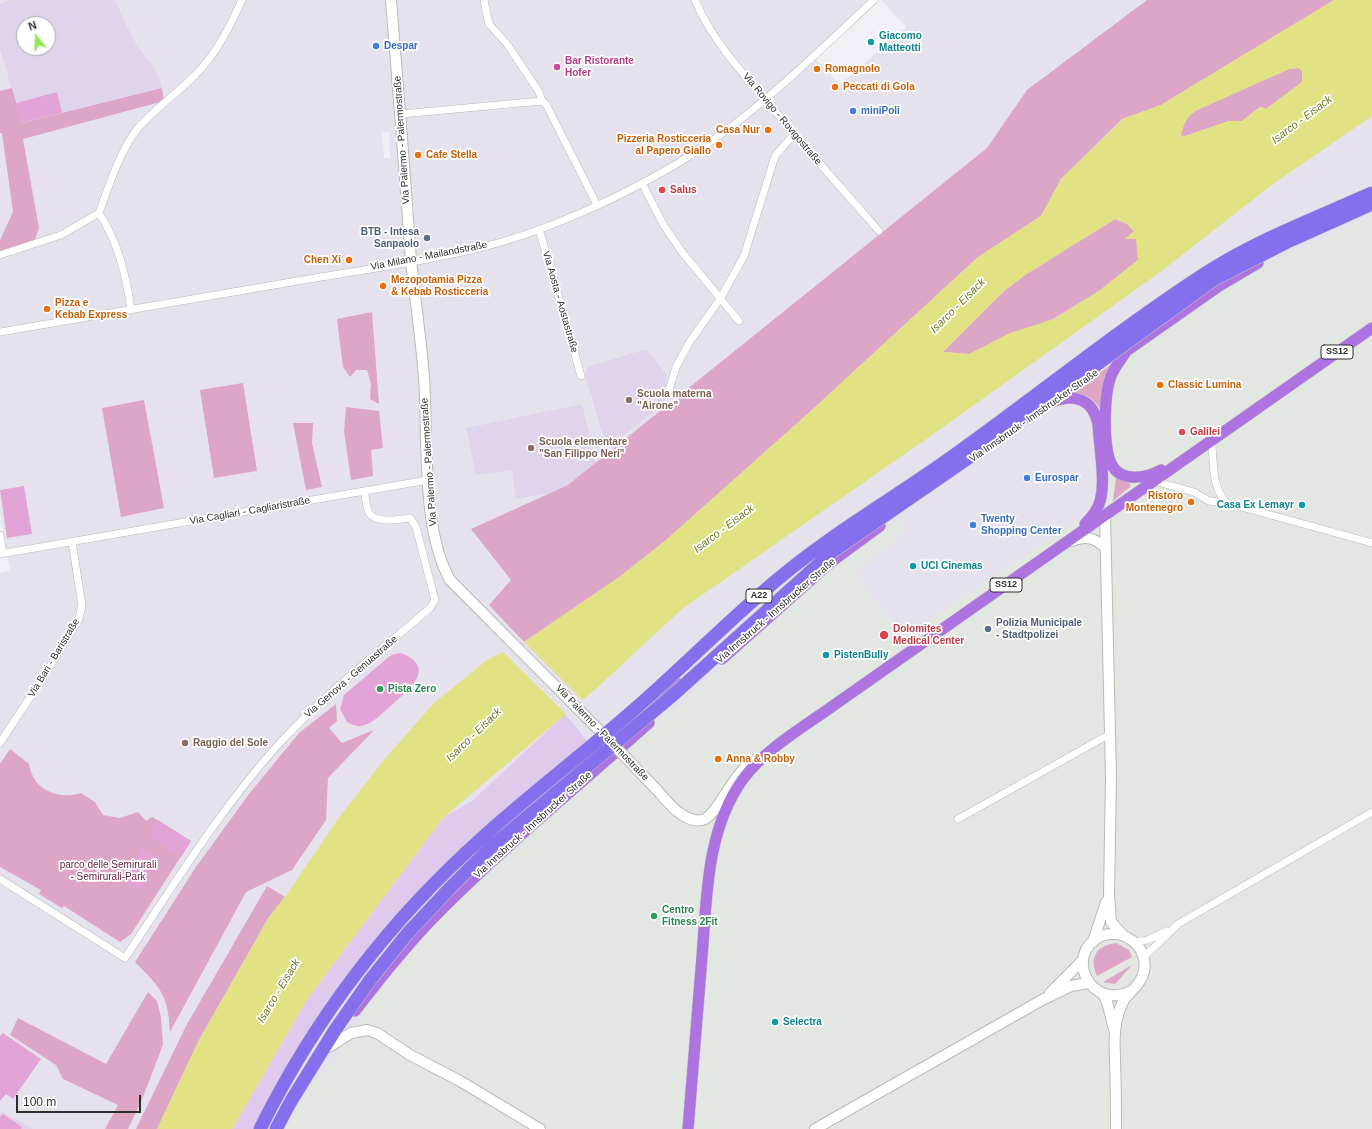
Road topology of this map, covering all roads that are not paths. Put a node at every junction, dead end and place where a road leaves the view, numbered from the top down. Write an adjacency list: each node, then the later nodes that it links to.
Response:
1 (242, 0): 16 (street)
2 (391, 0): 8 (main road, Via Palermo - Palermostraße)
3 (484, 0): 7 (street)
4 (695, 0): 6 (street, Via Rovigo - Rovigostraße)
5 (874, 0): 6 (street, Via Milano - Mailandstraße)
6 (765, 99): 9 (street, Via Rovigo - Rovigostraße); 10 (street, Via Milano - Mailandstraße)
7 (542, 101): 8 (street); 14 (street)
8 (401, 114): 21 (main road, Via Palermo - Palermostraße)
9 (794, 134): 19 (street, Via Rovigo - Rovigostraße); 22 (street)
10 (642, 183): 14 (street, Via Milano - Mailandstraße); 22 (street)
11 (1372, 193): 66 (highway, A22, bridge)
12 (1372, 196): 17 (main road)
13 (1372, 204): 67 (highway, A22, bridge)
14 (597, 205): 18 (street, Via Milano - Mailandstraße)
15 (1372, 209): 17 (main road, Via Innsbruck - Innsbrucker Straße)
16 (99, 213): 20 (street); 23 (street)
17 (1345, 221): 27 (main road, Via Innsbruck - Innsbrucker Straße)
18 (538, 229): 21 (street, Via Milano - Mailandstraße); 28 (street, Via Aosta - Aostastraße)
19 (879, 231)
20 (0, 255)
21 (412, 261): 23 (street, Via Milano - Mailandstraße); 33 (main road, Via Palermo - Palermostraße)
22 (720, 299): 24 (street); 29 (street)
23 (131, 308): 26 (street, Via Milano - Mailandstraße)
24 (739, 321)
25 (1372, 328): 31 (main road, SS12)
26 (0, 332)
27 (1128, 350): 30 (main road, Via Innsbruck - Innsbrucker Straße); 32 (main road)
28 (581, 376)
29 (669, 390)
30 (1052, 402): 40 (main road); 44 (main road, Via Innsbruck - Innsbrucker Straße)
31 (1211, 440): 32 (main road, SS12); 36 (street)
32 (1182, 460): 34 (main road, SS12)
33 (428, 480): 35 (street, Via Cagliari - Cagliaristraße); 46 (main road, Via Palermo - Palermostraße)
34 (1154, 481): 36 (street); 37 (main road, SS12)
35 (364, 491): 39 (street, Via Cagliari - Cagliaristraße); 52 (street, Via Genova - Genuastraße)
36 (1227, 503): 41 (street)
37 (1105, 514): 40 (main road, SS12); 42 (main road)
38 (0, 535): 43 (street)
39 (72, 542): 43 (street, Via Cagliari - Cagliaristraße); 47 (street, Via Bari - Baristraße)
40 (1068, 542): 42 (main road); 48 (main road, SS12)
41 (1372, 543)
42 (1105, 547): 45 (main road)
43 (2, 554)
44 (702, 676): 46 (main road); 49 (main road, Via Innsbruck - Innsbrucker Straße)
45 (1110, 734): 51 (street); 53 (main road)
46 (606, 740): 48 (main road, Via Palermo - Palermostraße, bridge); 49 (main road)
47 (0, 743)
48 (761, 758): 70 (main road)
49 (551, 807): 65 (main road, Via Innsbruck - Innsbrucker Straße)
50 (1372, 812): 54 (street)
51 (958, 820)
52 (0, 879)
53 (1108, 895): 55 (main road); 56 (main road)
54 (1171, 930): 57 (street); 58 (street)
55 (1122, 935): 56 (main road); 57 (main road)
56 (1093, 942): 59 (main road)
57 (1135, 942): 58 (main road)
58 (1144, 957): 61 (main road)
59 (1083, 960): 60 (main road); 63 (main road)
60 (1088, 983): 62 (main road); 63 (main road)
61 (1131, 991): 62 (main road); 64 (main road)
62 (1103, 994): 64 (main road)
63 (1042, 1000): 71 (main road)
64 (1115, 1033): 72 (main road)
65 (330, 1047): 68 (main road, Via Innsbruck - Innsbrucker Straße); 69 (main road)
66 (260, 1129)
67 (276, 1129)
68 (280, 1129)
69 (540, 1129)
70 (688, 1129)
71 (815, 1129)
72 (1116, 1129)

